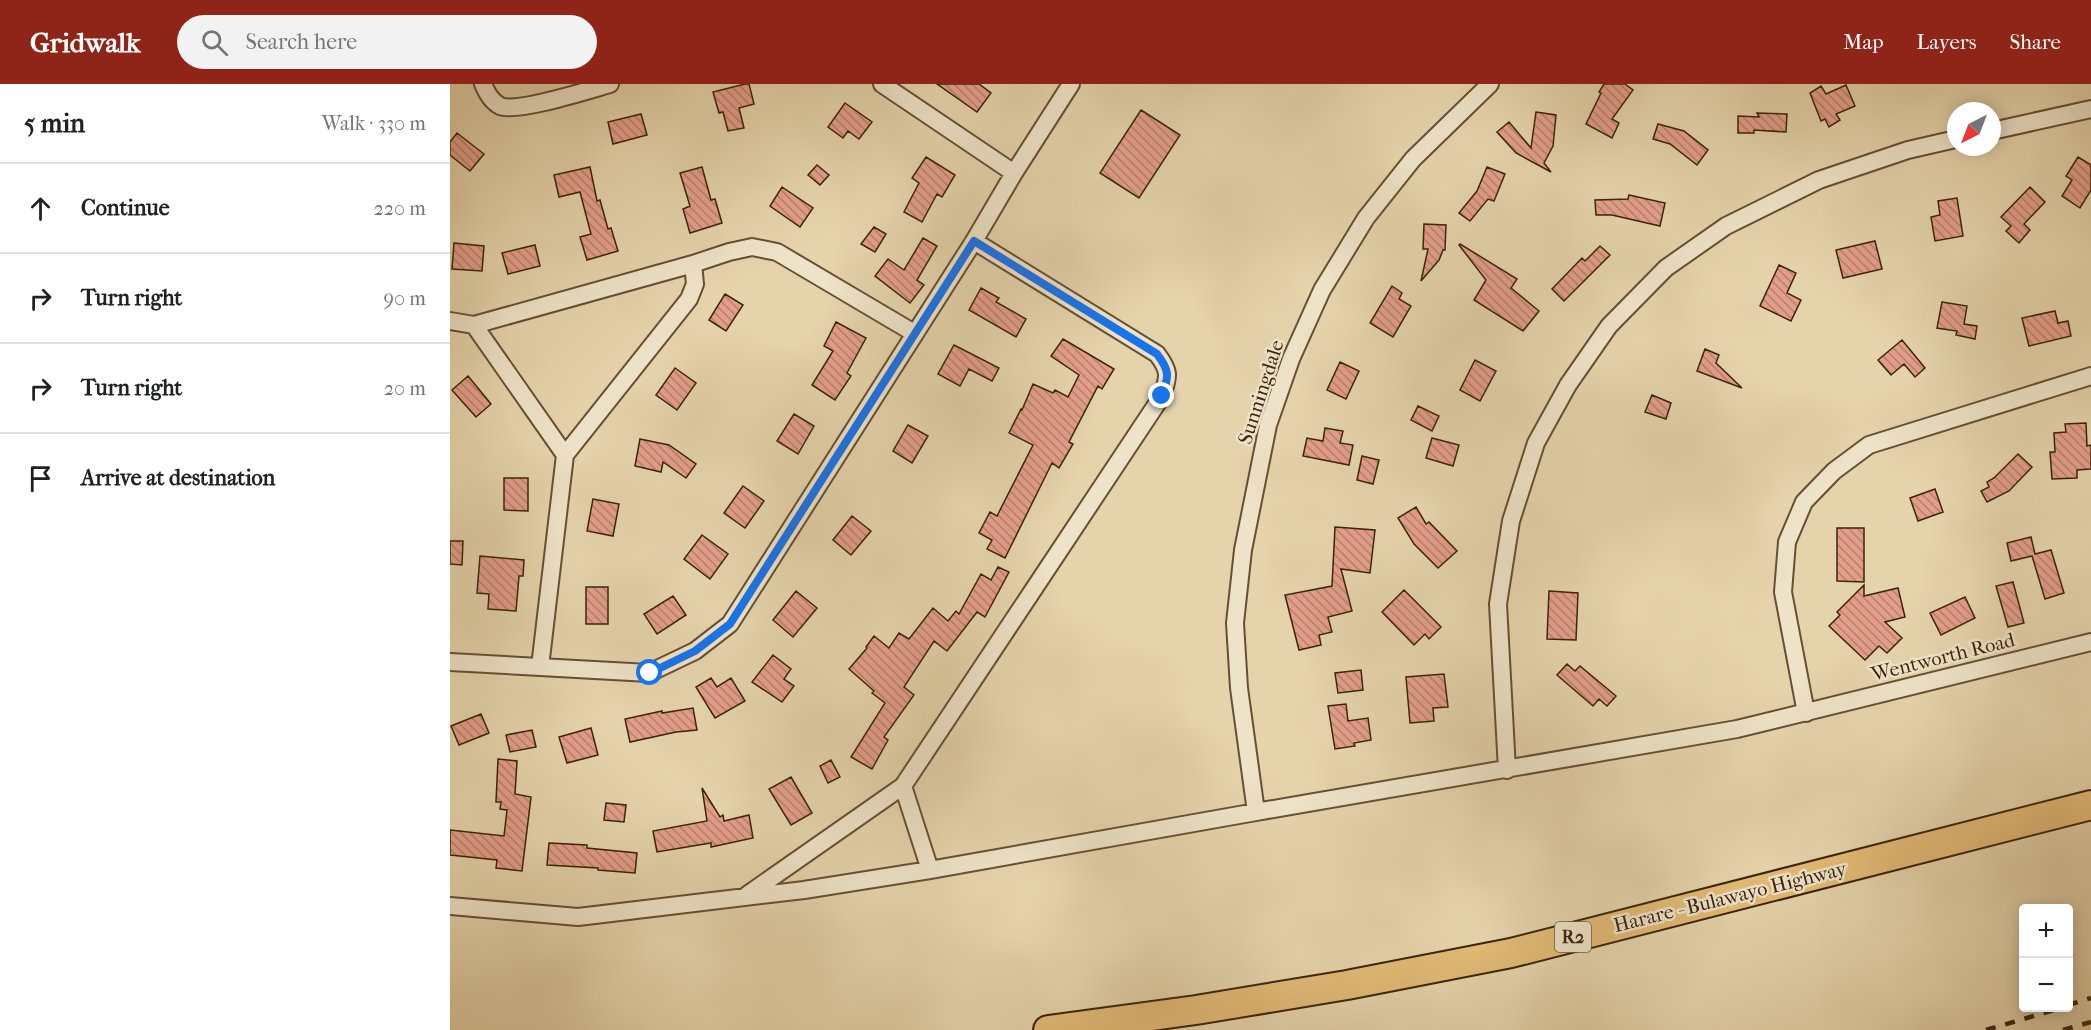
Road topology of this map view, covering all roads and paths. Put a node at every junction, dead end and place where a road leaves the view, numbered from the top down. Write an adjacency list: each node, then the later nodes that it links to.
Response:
1 (483, 84): 2 (street)
2 (610, 84)
3 (882, 84): 9 (street)
4 (1071, 84): 9 (street)
5 (1490, 84): 24 (street, Sunningdale)
6 (2091, 109): 7 (street)
7 (2001, 129)
8 (1947, 141): 21 (street)
9 (1014, 172): 10 (street)
10 (974, 241): 14 (street); 22 (street)
11 (693, 264): 13 (street); 14 (street); 16 (street)
12 (450, 321): 13 (street)
13 (474, 325): 16 (street)
14 (914, 333): 19 (street)
15 (2091, 376): 20 (street)
16 (565, 455): 19 (street)
17 (2091, 642): 20 (street, Wentworth Road)
18 (450, 662): 19 (street)
19 (540, 667)
20 (1806, 713): 21 (street, Wentworth Road)
21 (1507, 770): 24 (street, Wentworth Road)
22 (903, 786): 25 (street); 26 (street)
23 (2091, 805): 28 (highway, Harare - Bulawayo Highway / R2)
24 (1256, 812): 25 (street, Wentworth Road)
25 (930, 870): 26 (street, Wentworth Road)
26 (744, 897): 27 (street, Wentworth Road)
27 (450, 906)
28 (1048, 1030)

